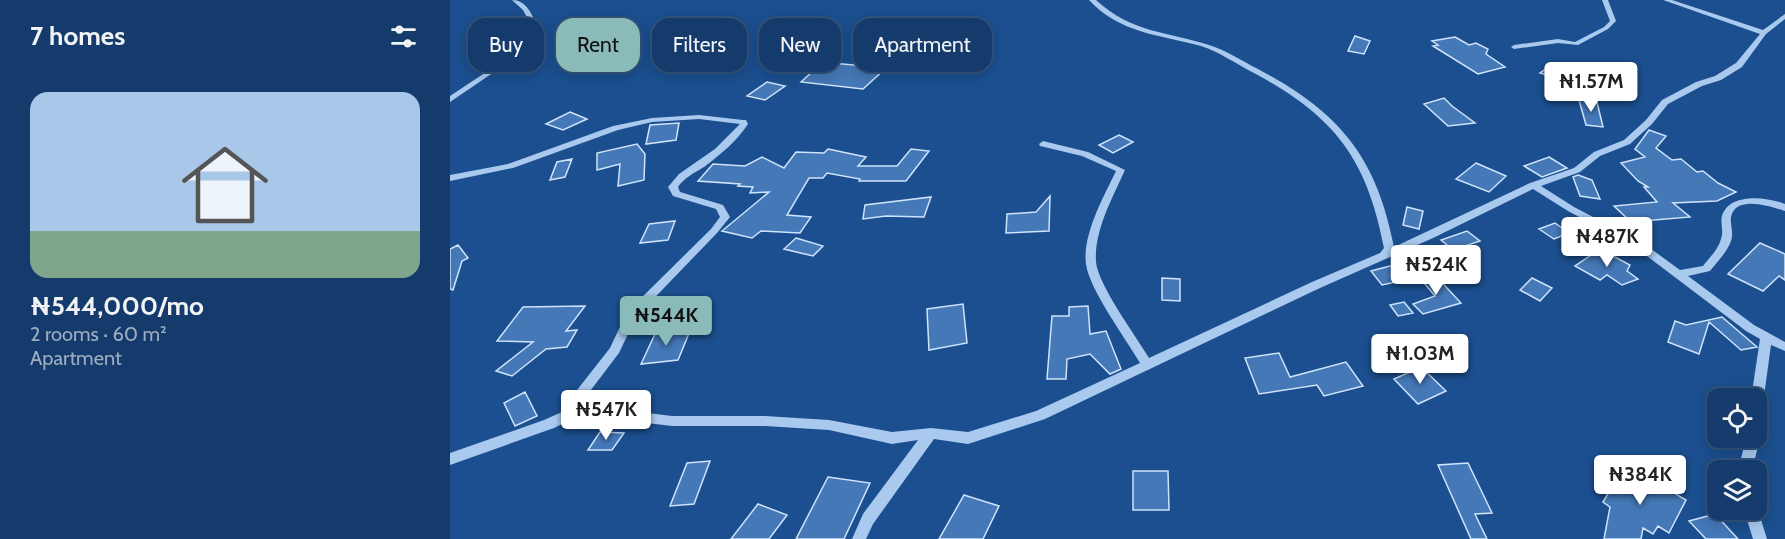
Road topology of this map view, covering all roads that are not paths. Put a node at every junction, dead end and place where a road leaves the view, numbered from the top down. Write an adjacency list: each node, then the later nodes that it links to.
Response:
1 (515, 0): 8 (street)
2 (1092, 0): 13 (street)
3 (1605, 0): 7 (street)
4 (1666, 0): 6 (street)
5 (1785, 15): 6 (street)
6 (1764, 33): 11 (street)
7 (1514, 47)
8 (450, 100)
9 (1043, 144): 17 (street)
10 (450, 178): 19 (street)
11 (1533, 185): 13 (street); 14 (street)
12 (1785, 208): 14 (street)
13 (1384, 256): 17 (street)
14 (1680, 274): 15 (street)
15 (1766, 336): 16 (street); 18 (street)
16 (1785, 346)
17 (1148, 365): 20 (street)
18 (1759, 388)
19 (579, 410): 20 (street); 21 (street)
20 (931, 433): 23 (street)
21 (450, 459)
22 (1754, 520): 24 (street)
23 (859, 539)
24 (1760, 539)

